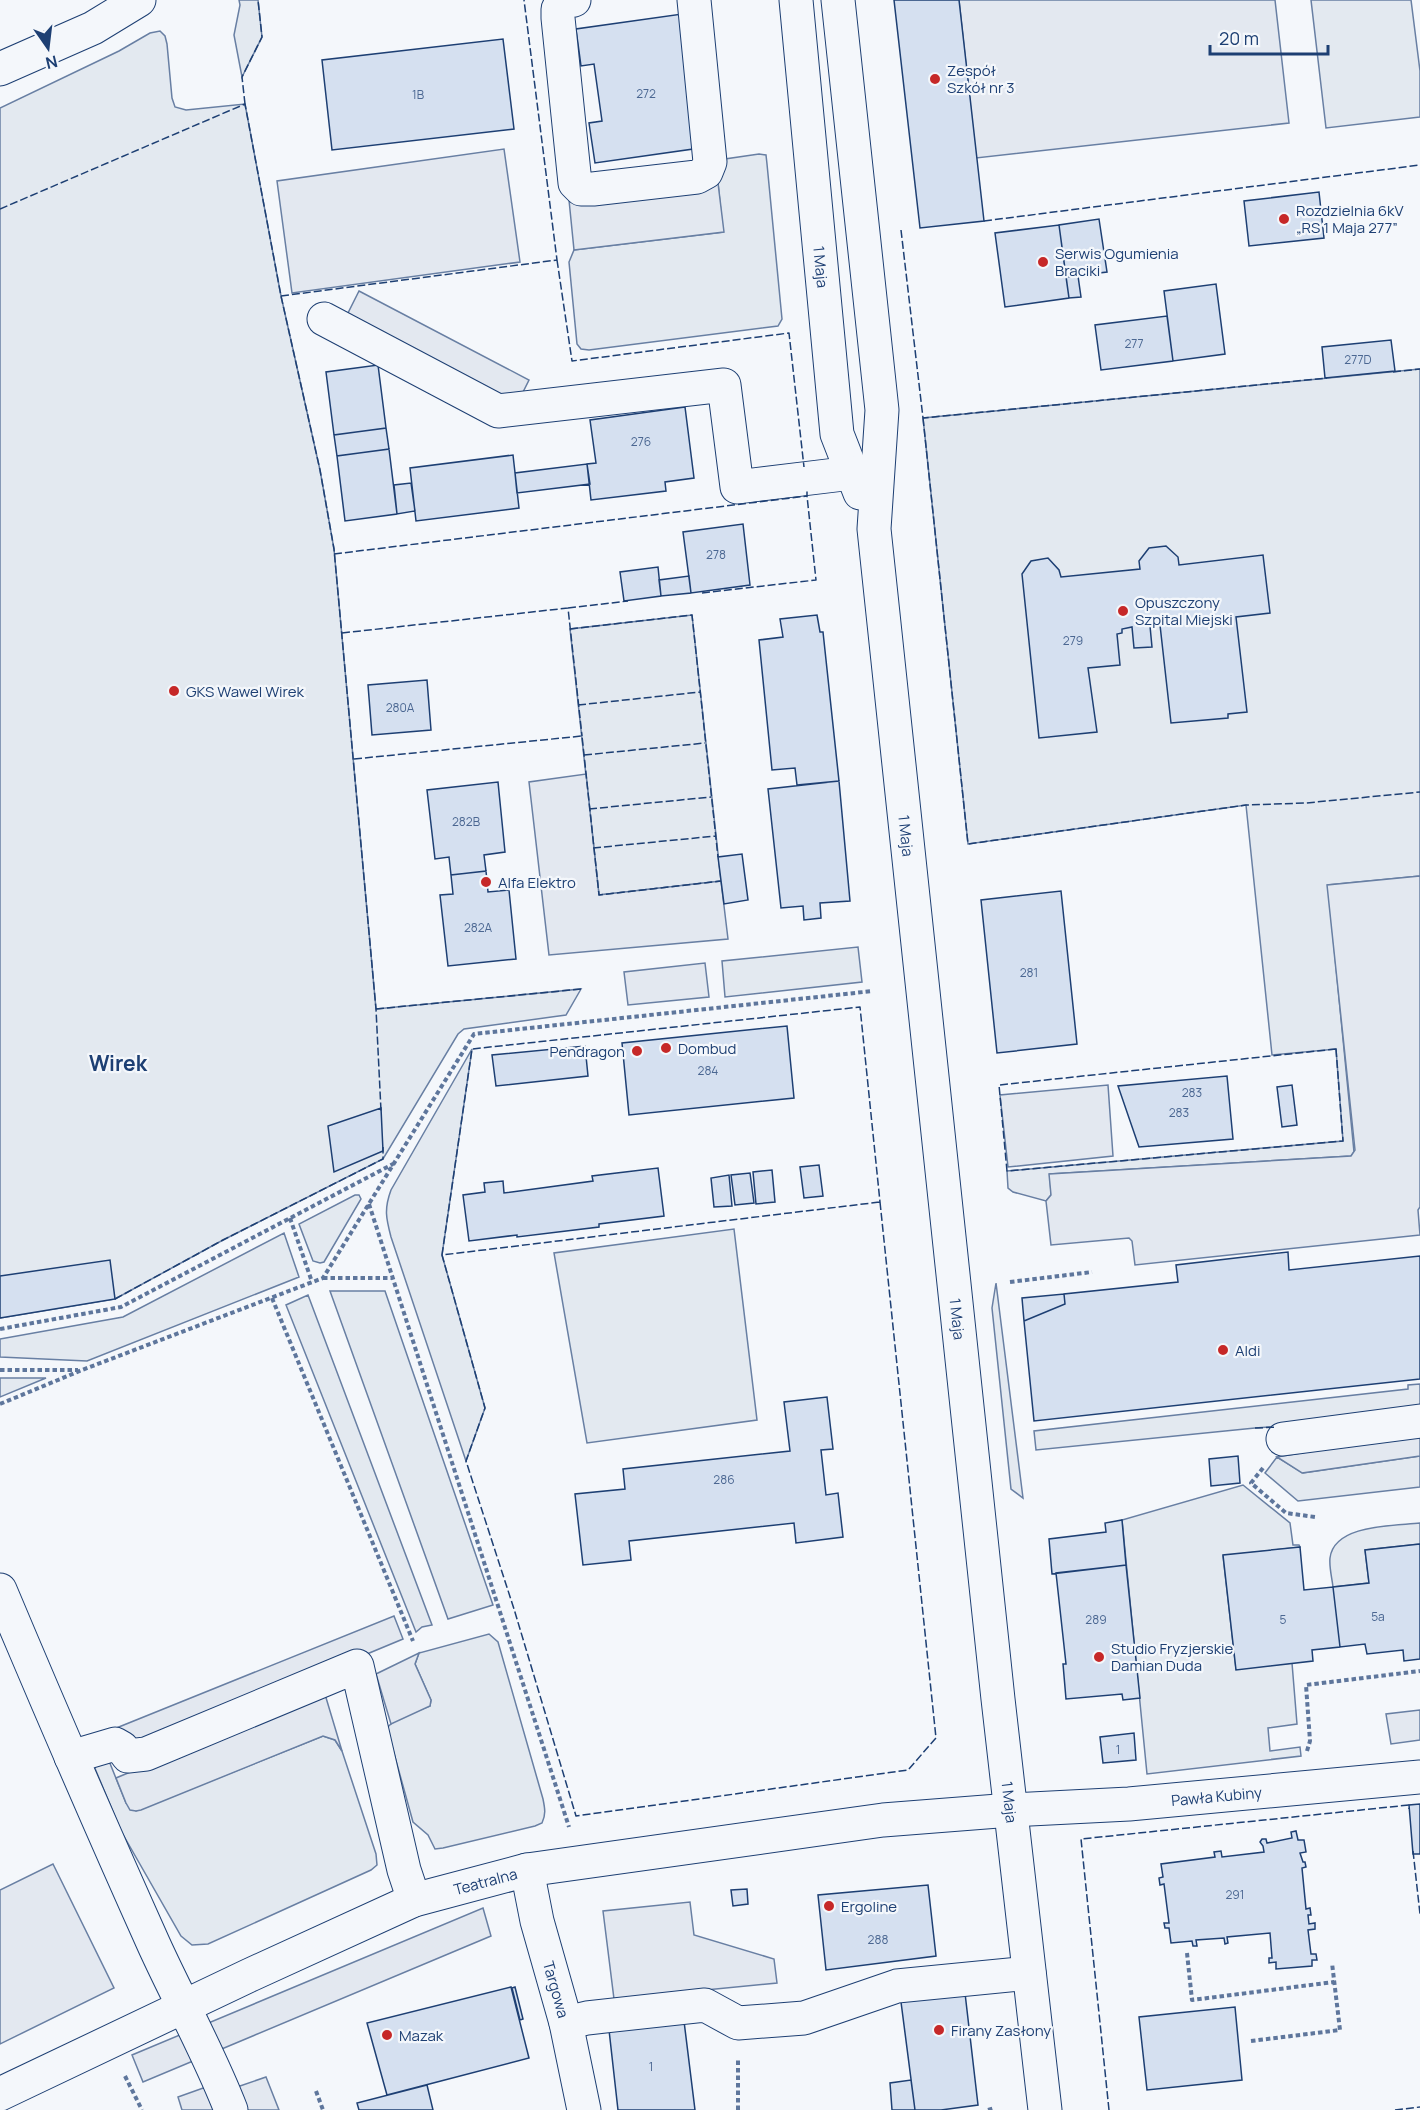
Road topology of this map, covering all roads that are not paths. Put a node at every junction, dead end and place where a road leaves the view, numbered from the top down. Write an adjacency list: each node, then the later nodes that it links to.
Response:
1 (139, 0): 6 (street)
2 (574, 0): 3 (street)
3 (694, 0)
4 (796, 0): 8 (street, 1 Maja)
5 (838, 0): 9 (street, 1 Maja)
6 (0, 69)
7 (324, 319): 8 (street)
8 (852, 472): 9 (street, 1 Maja)
9 (874, 529): 15 (street, 1 Maja)
10 (1420, 1421): 11 (street)
11 (1283, 1439)
12 (0, 1590): 13 (street)
13 (71, 1757): 17 (street); 19 (street)
14 (1420, 1777): 15 (street, Pawła Kubiny)
15 (1011, 1810): 16 (street, Teatralna); 18 (street, 1 Maja)
16 (527, 1870): 17 (street, Teatralna); 20 (street, Targowa)
17 (414, 1900): 19 (street, Teatralna)
18 (1029, 1973): 20 (street); 24 (street, 1 Maja)
19 (182, 2007): 21 (street, Teatralna); 22 (street)
20 (566, 2023): 23 (street, Targowa)
21 (0, 2094)
22 (231, 2110)
23 (584, 2110)
24 (1045, 2110)

